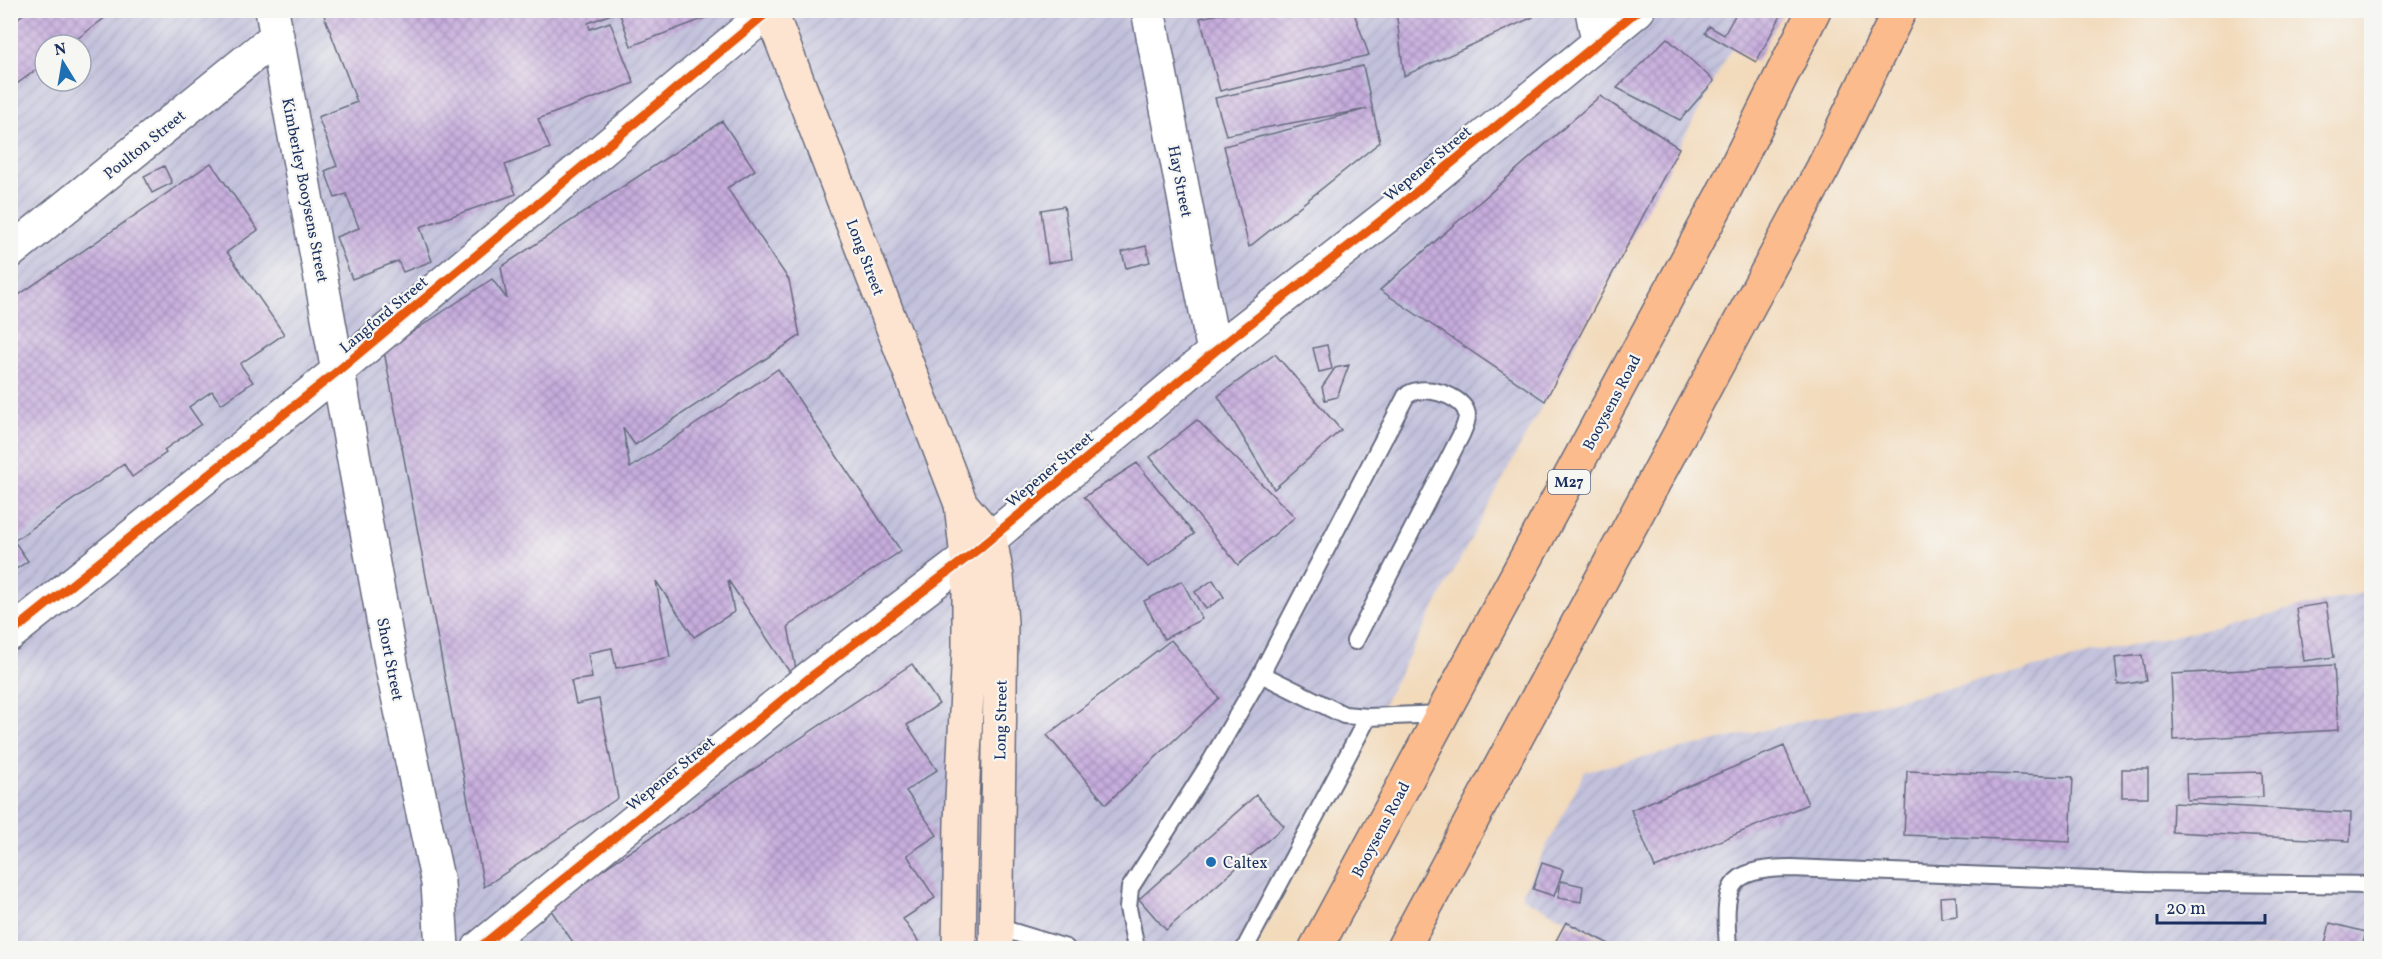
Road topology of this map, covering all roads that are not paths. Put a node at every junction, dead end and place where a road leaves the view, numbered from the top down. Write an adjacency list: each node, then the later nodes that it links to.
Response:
1 (770, 10): 10 (street, Langford Street); 11 (main road, Long Street)
2 (1148, 10): 9 (street, Hay Street)
3 (1638, 10): 7 (street, Wepener Street)
4 (1814, 10): 15 (main road, Booysens Road / M27)
5 (1900, 10): 26 (main road)
6 (275, 23): 8 (street, Poulton Street); 10 (street, Kimberley Booysens Street)
7 (1595, 26): 9 (street, Wepener Street)
8 (10, 252)
9 (1214, 352): 11 (street, Wepener Street)
10 (339, 370): 12 (street, Langford Street); 19 (street, Short Street)
11 (978, 548): 18 (main road, Long Street); 20 (street, Wepener Street); 21 (main road, Long Street)
12 (10, 634)
13 (1355, 641): 14 (lane)
14 (1261, 674): 16 (lane); 23 (lane)
15 (1442, 714): 16 (lane); 25 (main road, Booysens Road / M27)
16 (1368, 717): 24 (lane)
17 (2372, 885): 27 (lane)
18 (992, 941): 22 (lane)
19 (442, 948)
20 (479, 948)
21 (959, 948)
22 (1066, 948)
23 (1136, 948)
24 (1245, 948)
25 (1316, 948)
26 (1403, 948)
27 (1728, 948)

